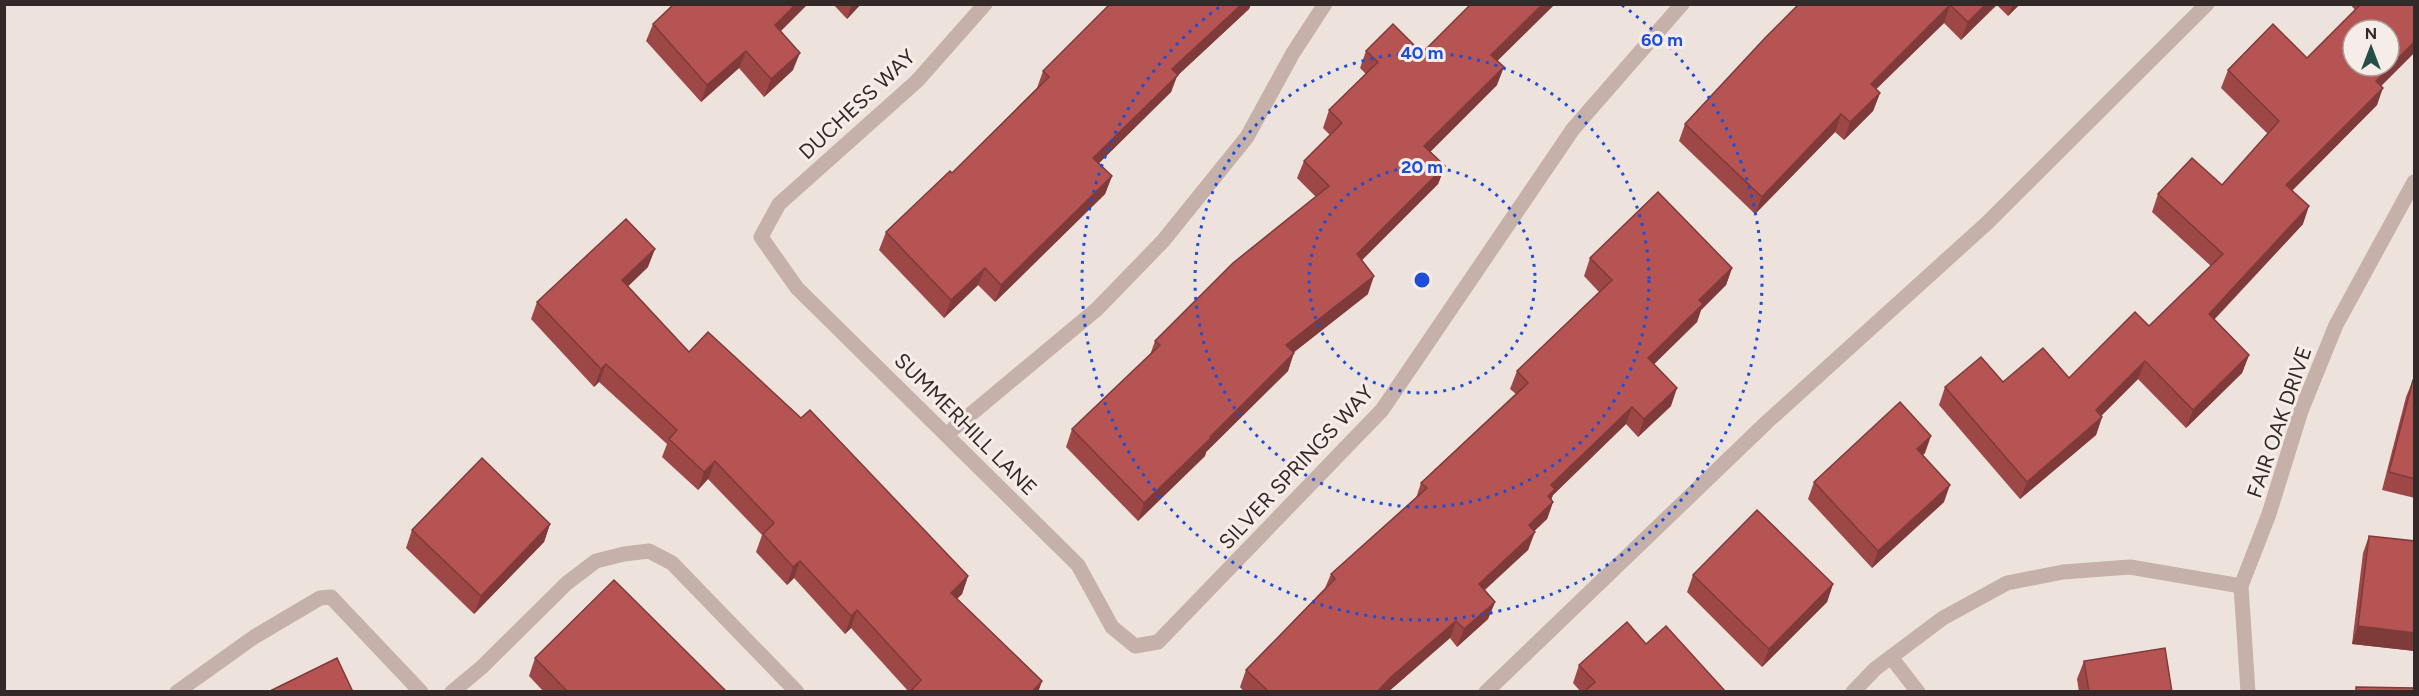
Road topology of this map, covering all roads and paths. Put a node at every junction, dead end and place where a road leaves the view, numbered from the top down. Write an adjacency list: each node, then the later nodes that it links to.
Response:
1 (985, 4): 6 (street, DUCHESS WAY)
2 (1324, 4): 7 (street)
3 (1682, 4): 9 (street, SILVER SPRINGS WAY)
4 (2207, 4): 15 (street)
5 (2415, 182): 8 (street, FAIR OAK DRIVE)
6 (761, 237): 7 (street, SUMMERHILL LANE)
7 (946, 434): 9 (street, SUMMERHILL LANE)
8 (2241, 586): 10 (street); 18 (street, FAIR OAK DRIVE)
9 (1135, 646)
10 (1891, 657): 16 (street); 17 (street)
11 (177, 692): 12 (street)
12 (421, 692)
13 (452, 692): 14 (street)
14 (797, 692)
15 (1486, 692)
16 (1853, 692)
17 (1918, 692)
18 (2248, 692)

